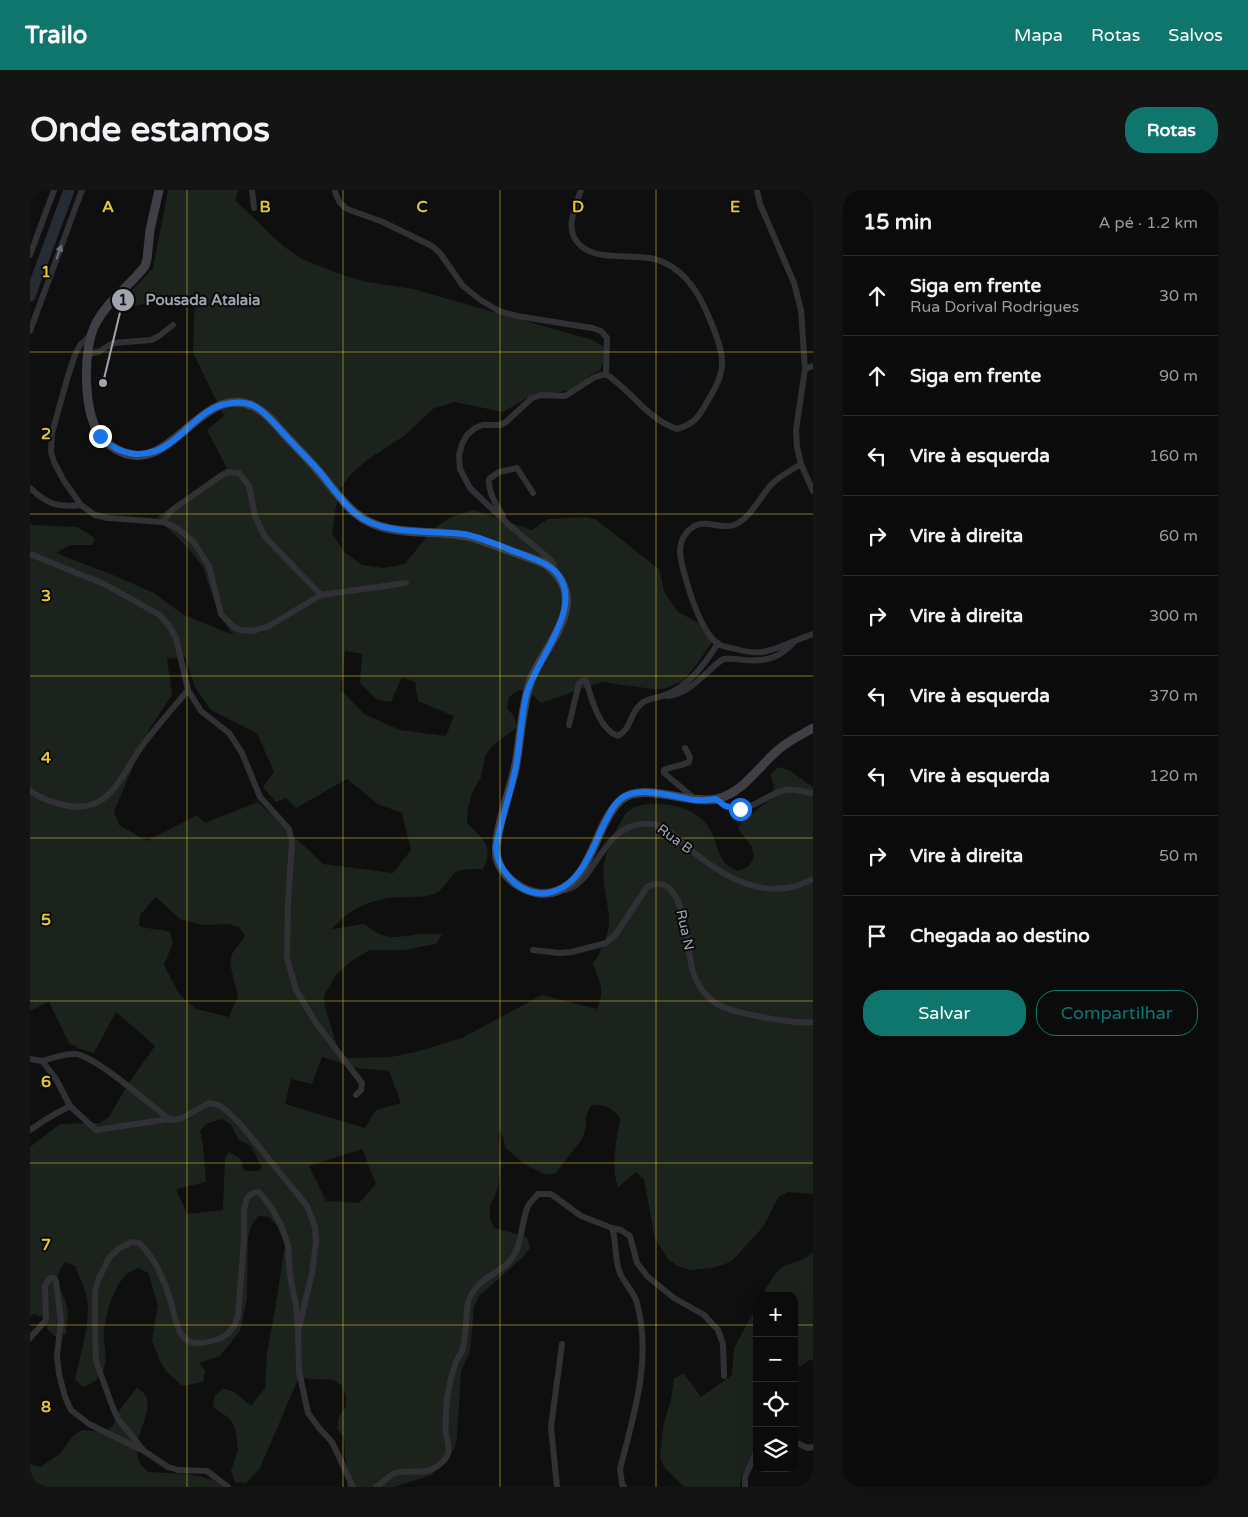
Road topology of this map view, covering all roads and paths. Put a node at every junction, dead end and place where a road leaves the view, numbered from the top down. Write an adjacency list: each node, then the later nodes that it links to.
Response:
1 (54, 190): 9 (street)
2 (82, 190): 11 (street, one-way to 2)
3 (159, 190): 12 (main road)
4 (252, 190): 8 (street)
5 (335, 190): 16 (street)
6 (581, 190): 16 (street)
7 (757, 190): 15 (street)
8 (254, 208)
9 (30, 256)
10 (173, 324): 13 (street)
11 (30, 331)
12 (90, 336): 13 (main road); 21 (street)
13 (86, 354): 25 (main road)
14 (813, 366): 15 (street)
15 (805, 369): 17 (street)
16 (606, 374): 23 (street)
17 (801, 464): 19 (street); 30 (street)
18 (30, 488): 21 (street)
19 (813, 491)
20 (533, 493): 23 (street)
21 (81, 505): 22 (street)
22 (163, 522): 27 (street); 27 (street)
23 (509, 525): 25 (street)
24 (30, 554): 31 (street)
25 (554, 570): 41 (main road)
26 (406, 583): 27 (street)
27 (321, 596)
28 (813, 634): 29 (street)
29 (798, 638): 30 (street); 32 (street)
30 (718, 644): 32 (street)
31 (188, 690): 36 (street); 45 (street)
32 (665, 696): 33 (street)
33 (569, 725)
34 (813, 728): 38 (main road)
35 (685, 748): 39 (street)
36 (30, 790)
37 (813, 793): 38 (street)
38 (716, 799): 39 (main road)
39 (696, 800): 41 (main road)
40 (813, 879): 41 (street, Rua B)
41 (556, 892)
42 (533, 950): 43 (street, Rua N)
43 (813, 1022)
44 (36, 1060): 46 (street); 47 (street)
45 (356, 1095)
46 (70, 1106): 47 (street); 48 (street)
47 (169, 1119): 50 (street)
48 (30, 1130)
49 (612, 1228): 53 (street); 60 (street); 62 (street)
50 (298, 1332): 56 (street); 59 (street)
51 (30, 1338): 56 (street)
52 (562, 1344): 61 (street)
53 (724, 1376)
54 (798, 1444): 55 (street)
55 (813, 1447)
56 (144, 1451): 58 (street)
57 (753, 1459): 63 (street)
58 (228, 1487)
59 (352, 1487)
60 (376, 1487)
61 (558, 1487)
62 (624, 1487)
63 (745, 1487)

